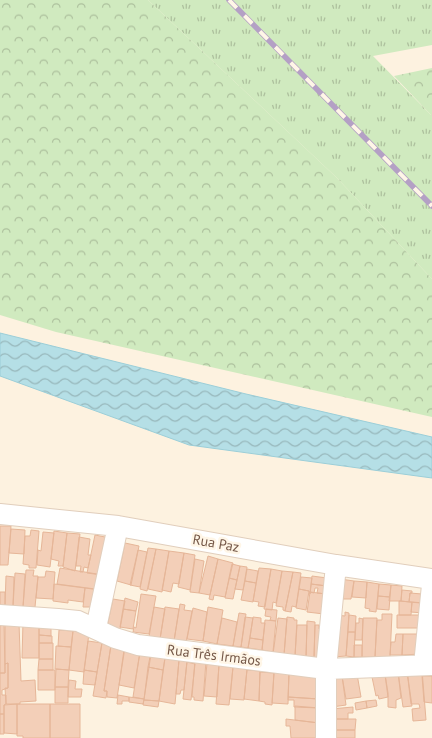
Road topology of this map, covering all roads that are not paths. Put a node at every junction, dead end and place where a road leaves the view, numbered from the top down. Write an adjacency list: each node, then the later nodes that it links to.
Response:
1 (0, 514): 2 (street, Rua Paz)
2 (118, 526): 3 (street, Rua Paz); 7 (street)
3 (336, 565): 4 (street, Rua Paz); 9 (street)
4 (432, 579)
5 (432, 585): 8 (street)
6 (0, 616): 7 (street, Rua Três Irmãos)
7 (96, 628): 9 (street, Rua Três Irmãos)
8 (428, 665): 9 (street, Rua Três Irmãos)
9 (326, 669): 10 (street)
10 (326, 738)

